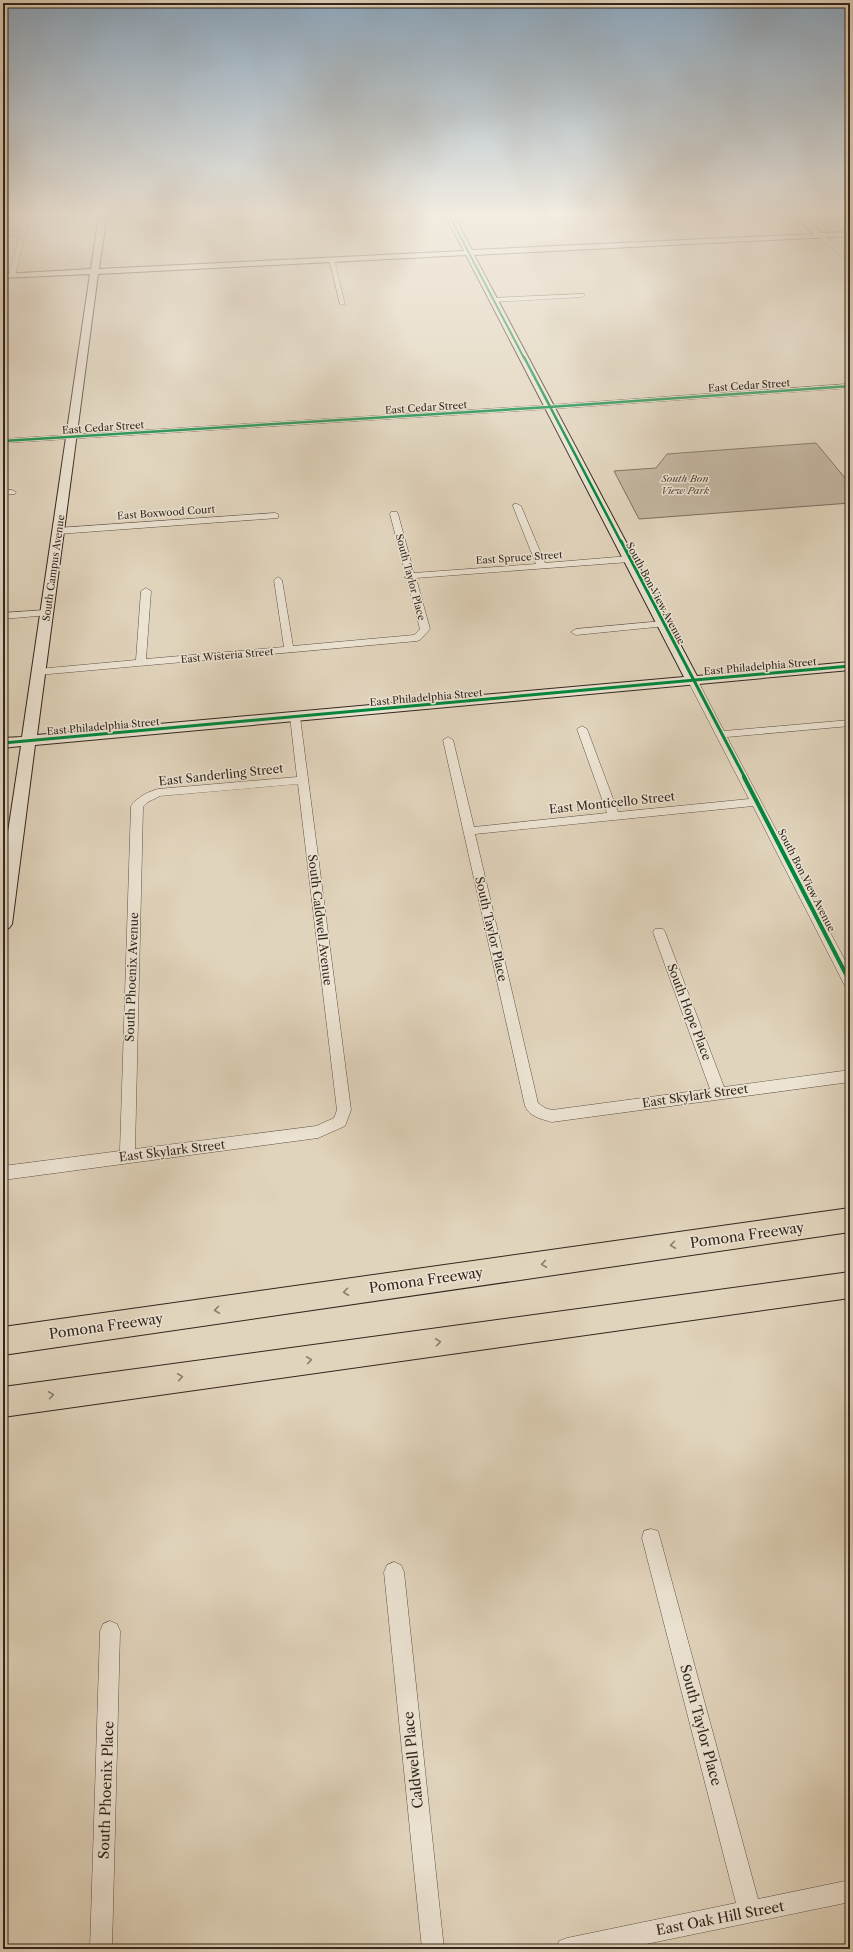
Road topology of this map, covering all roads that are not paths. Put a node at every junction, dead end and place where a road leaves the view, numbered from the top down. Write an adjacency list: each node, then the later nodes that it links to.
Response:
1 (90, 304): 5 (street, South Campus Avenue)
2 (495, 304): 4 (street, South Bon View Avenue)
3 (850, 386): 4 (street, East Cedar Street)
4 (550, 407): 5 (street, East Cedar Street); 11 (street, South Bon View Avenue)
5 (70, 437): 6 (street, East Cedar Street); 10 (street, South Campus Avenue)
6 (3, 441)
7 (517, 506): 12 (street)
8 (394, 514): 13 (street, South Taylor Place)
9 (275, 516): 10 (street, East Boxwood Court)
10 (58, 531): 16 (street, South Campus Avenue)
11 (629, 559): 12 (street, East Spruce Street); 18 (street, South Bon View Avenue)
12 (542, 566): 13 (street, East Spruce Street)
13 (410, 576): 20 (street, South Taylor Place)
14 (278, 580): 21 (street)
15 (146, 591): 22 (street)
16 (46, 613): 17 (street); 24 (street, South Campus Avenue)
17 (3, 616)
18 (663, 624): 19 (street); 25 (street, South Bon View Avenue)
19 (576, 632)
20 (417, 638): 21 (street, East Wisteria Street)
21 (289, 650): 22 (street, East Wisteria Street)
22 (141, 663): 24 (street, East Wisteria Street)
23 (850, 666): 25 (street, East Philadelphia Street)
24 (38, 672): 31 (street, South Campus Avenue)
25 (693, 681): 26 (street, East Philadelphia Street); 29 (street, South Bon View Avenue)
26 (295, 717): 31 (street, East Philadelphia Street); 33 (street, South Caldwell Avenue)
27 (850, 723): 29 (street)
28 (582, 729): 36 (street)
29 (722, 734): 35 (street, South Bon View Avenue)
30 (448, 740): 37 (street, South Taylor Place)
31 (28, 741): 32 (street, East Philadelphia Street); 38 (street, South Campus Avenue)
32 (3, 743)
33 (303, 780): 34 (street, East Sanderling Street); 44 (street, South Caldwell Avenue)
34 (144, 799): 45 (street, South Phoenix Avenue)
35 (757, 802): 36 (street, East Monticello Street); 40 (street, South Bon View Avenue)
36 (614, 816): 37 (street, East Monticello Street)
37 (469, 831): 43 (street, South Taylor Place)
38 (3, 924)
39 (659, 932): 42 (street, South Hope Place)
40 (850, 982)
41 (850, 1076): 42 (street, East Skylark Street)
42 (719, 1093): 43 (street, East Skylark Street)
43 (541, 1113)
44 (340, 1122): 45 (street, East Skylark Street)
45 (127, 1157): 46 (street, East Skylark Street)
46 (3, 1173)
47 (850, 1220): 49 (highway, Pomona Freeway, one-way to 49)
48 (850, 1285): 50 (highway, one-way to 48)
49 (3, 1341)
50 (8, 1401)
51 (651, 1538): 55 (street, South Taylor Place)
52 (394, 1572): 57 (street, Caldwell Place)
53 (110, 1631): 56 (street, South Phoenix Place)
54 (850, 1891): 55 (street, East Oak Hill Street)
55 (750, 1912): 58 (street, East Oak Hill Street)
56 (101, 1949)
57 (433, 1949)
58 (566, 1949)

